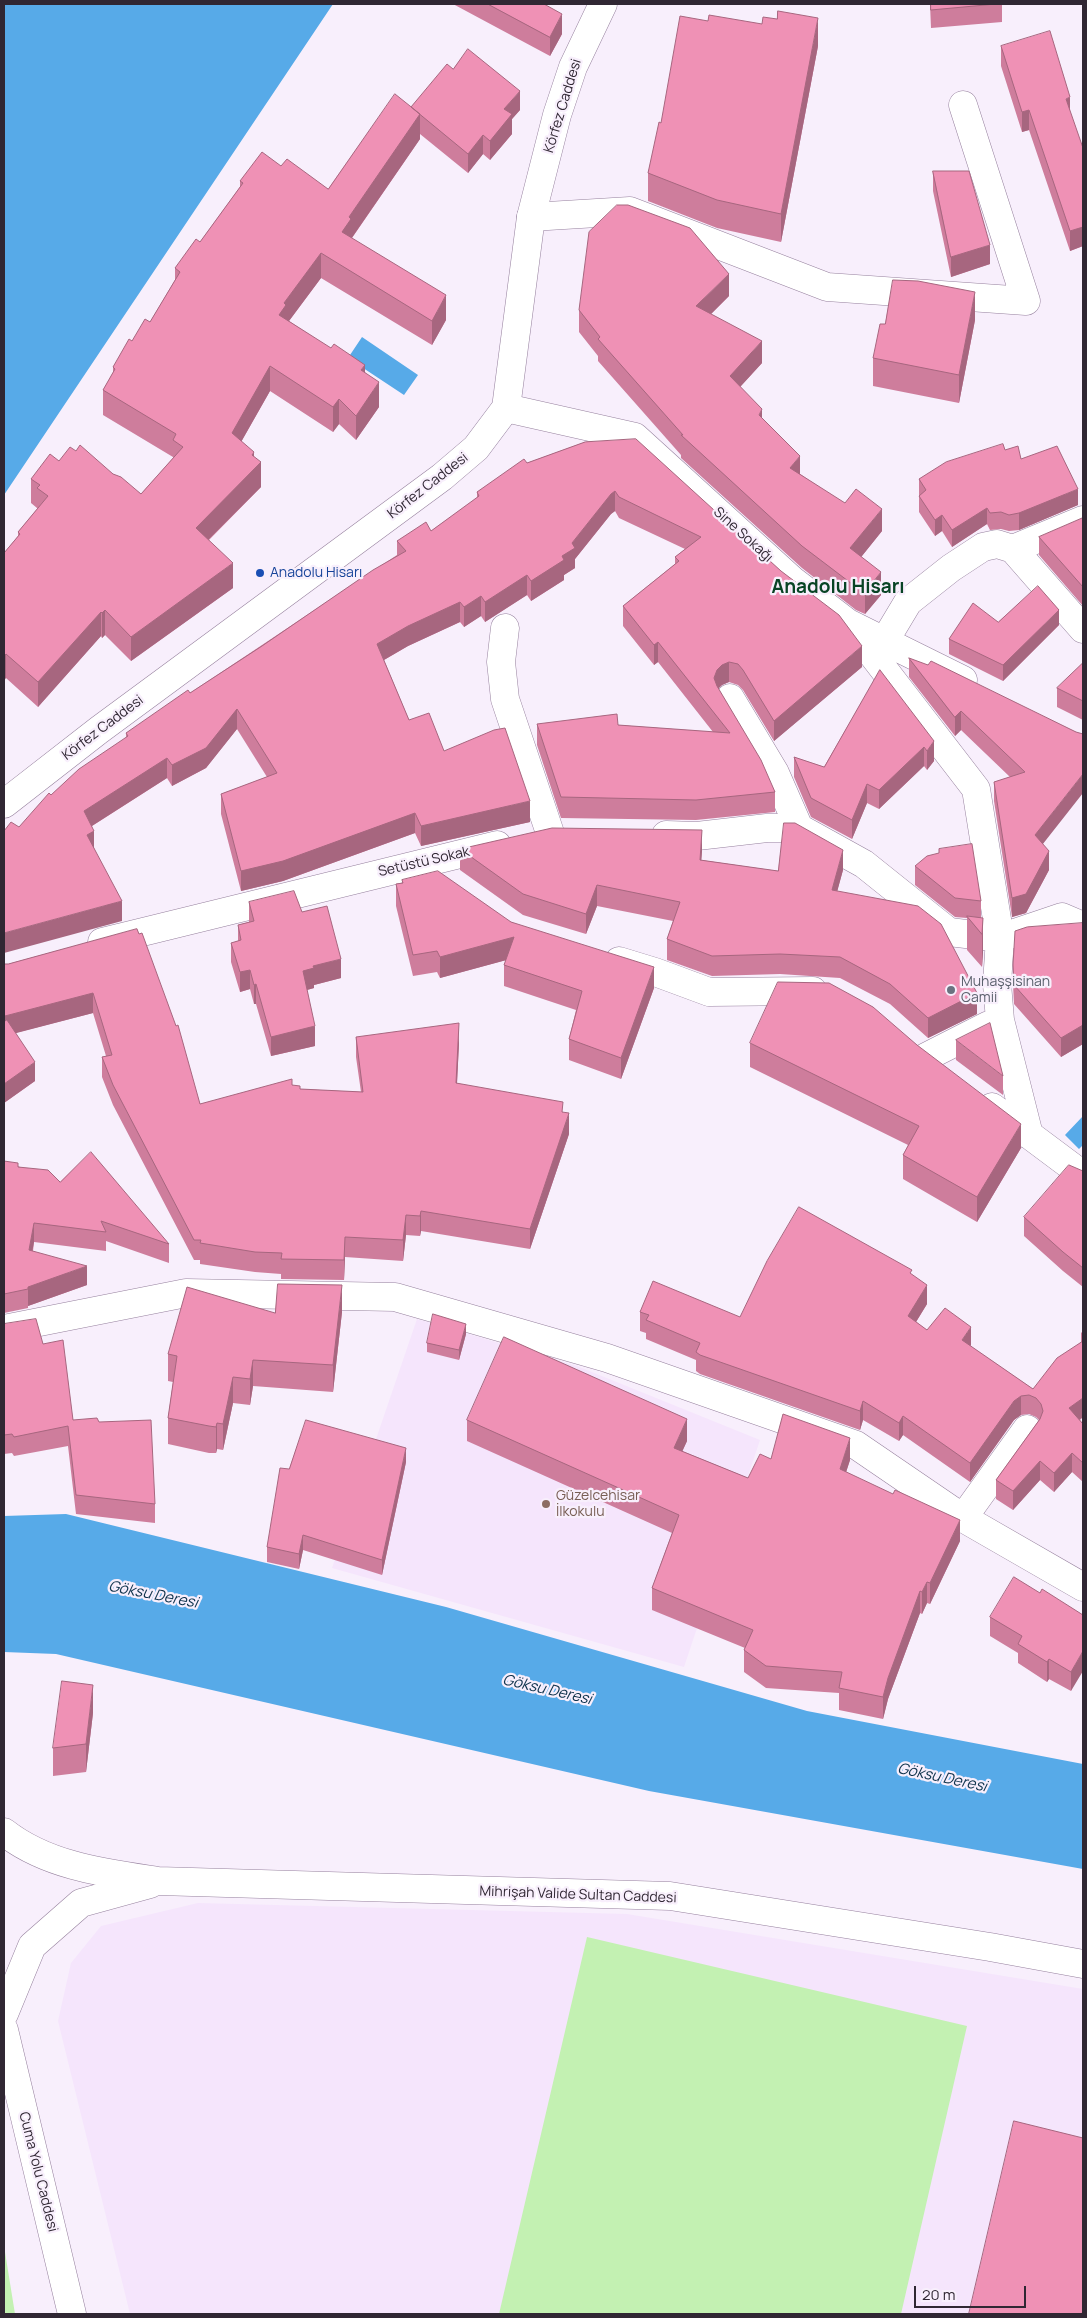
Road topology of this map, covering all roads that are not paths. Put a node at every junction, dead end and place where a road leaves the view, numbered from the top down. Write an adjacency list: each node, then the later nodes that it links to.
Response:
1 (603, 4): 3 (street, Körfez Caddesi)
2 (963, 104): 3 (street)
3 (531, 216): 4 (street, Körfez Caddesi)
4 (506, 408): 7 (street, Sine Sokağı); 13 (street, Körfez Caddesi)
5 (1083, 520): 6 (street)
6 (1013, 549): 9 (street); 10 (street)
7 (848, 623): 10 (street, Sine Sokağı); 21 (street)
8 (505, 628): 17 (street)
9 (1083, 629)
10 (884, 642): 11 (street, Sine Sokağı)
11 (987, 691)
12 (730, 698): 14 (street)
13 (4, 804)
14 (799, 828): 16 (street); 21 (street)
15 (579, 834): 17 (street, Setüstü Sokak)
16 (638, 835)
17 (533, 837): 18 (street, Setüstü Sokak)
18 (423, 862): 19 (street); 22 (street, Setüstü Sokak)
19 (454, 884)
20 (1083, 926): 21 (street)
21 (1000, 938): 25 (street)
22 (79, 948)
23 (599, 955): 24 (street)
24 (841, 996)
25 (1000, 1020): 27 (street); 30 (street)
26 (904, 1038): 27 (street)
27 (926, 1057): 28 (street)
28 (950, 1075)
29 (974, 1093): 30 (street)
30 (1029, 1135): 31 (street)
31 (1083, 1175)
32 (4, 1330): 34 (street)
33 (1027, 1429): 34 (street)
34 (963, 1518): 35 (street)
35 (1083, 1588)
36 (4, 1832): 37 (street)
37 (158, 1881): 38 (street, Mihrişah Valide Sultan Caddesi); 39 (street)
38 (1083, 1964)
39 (4, 2014)
40 (4, 2030): 41 (street, Cuma Yolu Caddesi)
41 (72, 2314)

